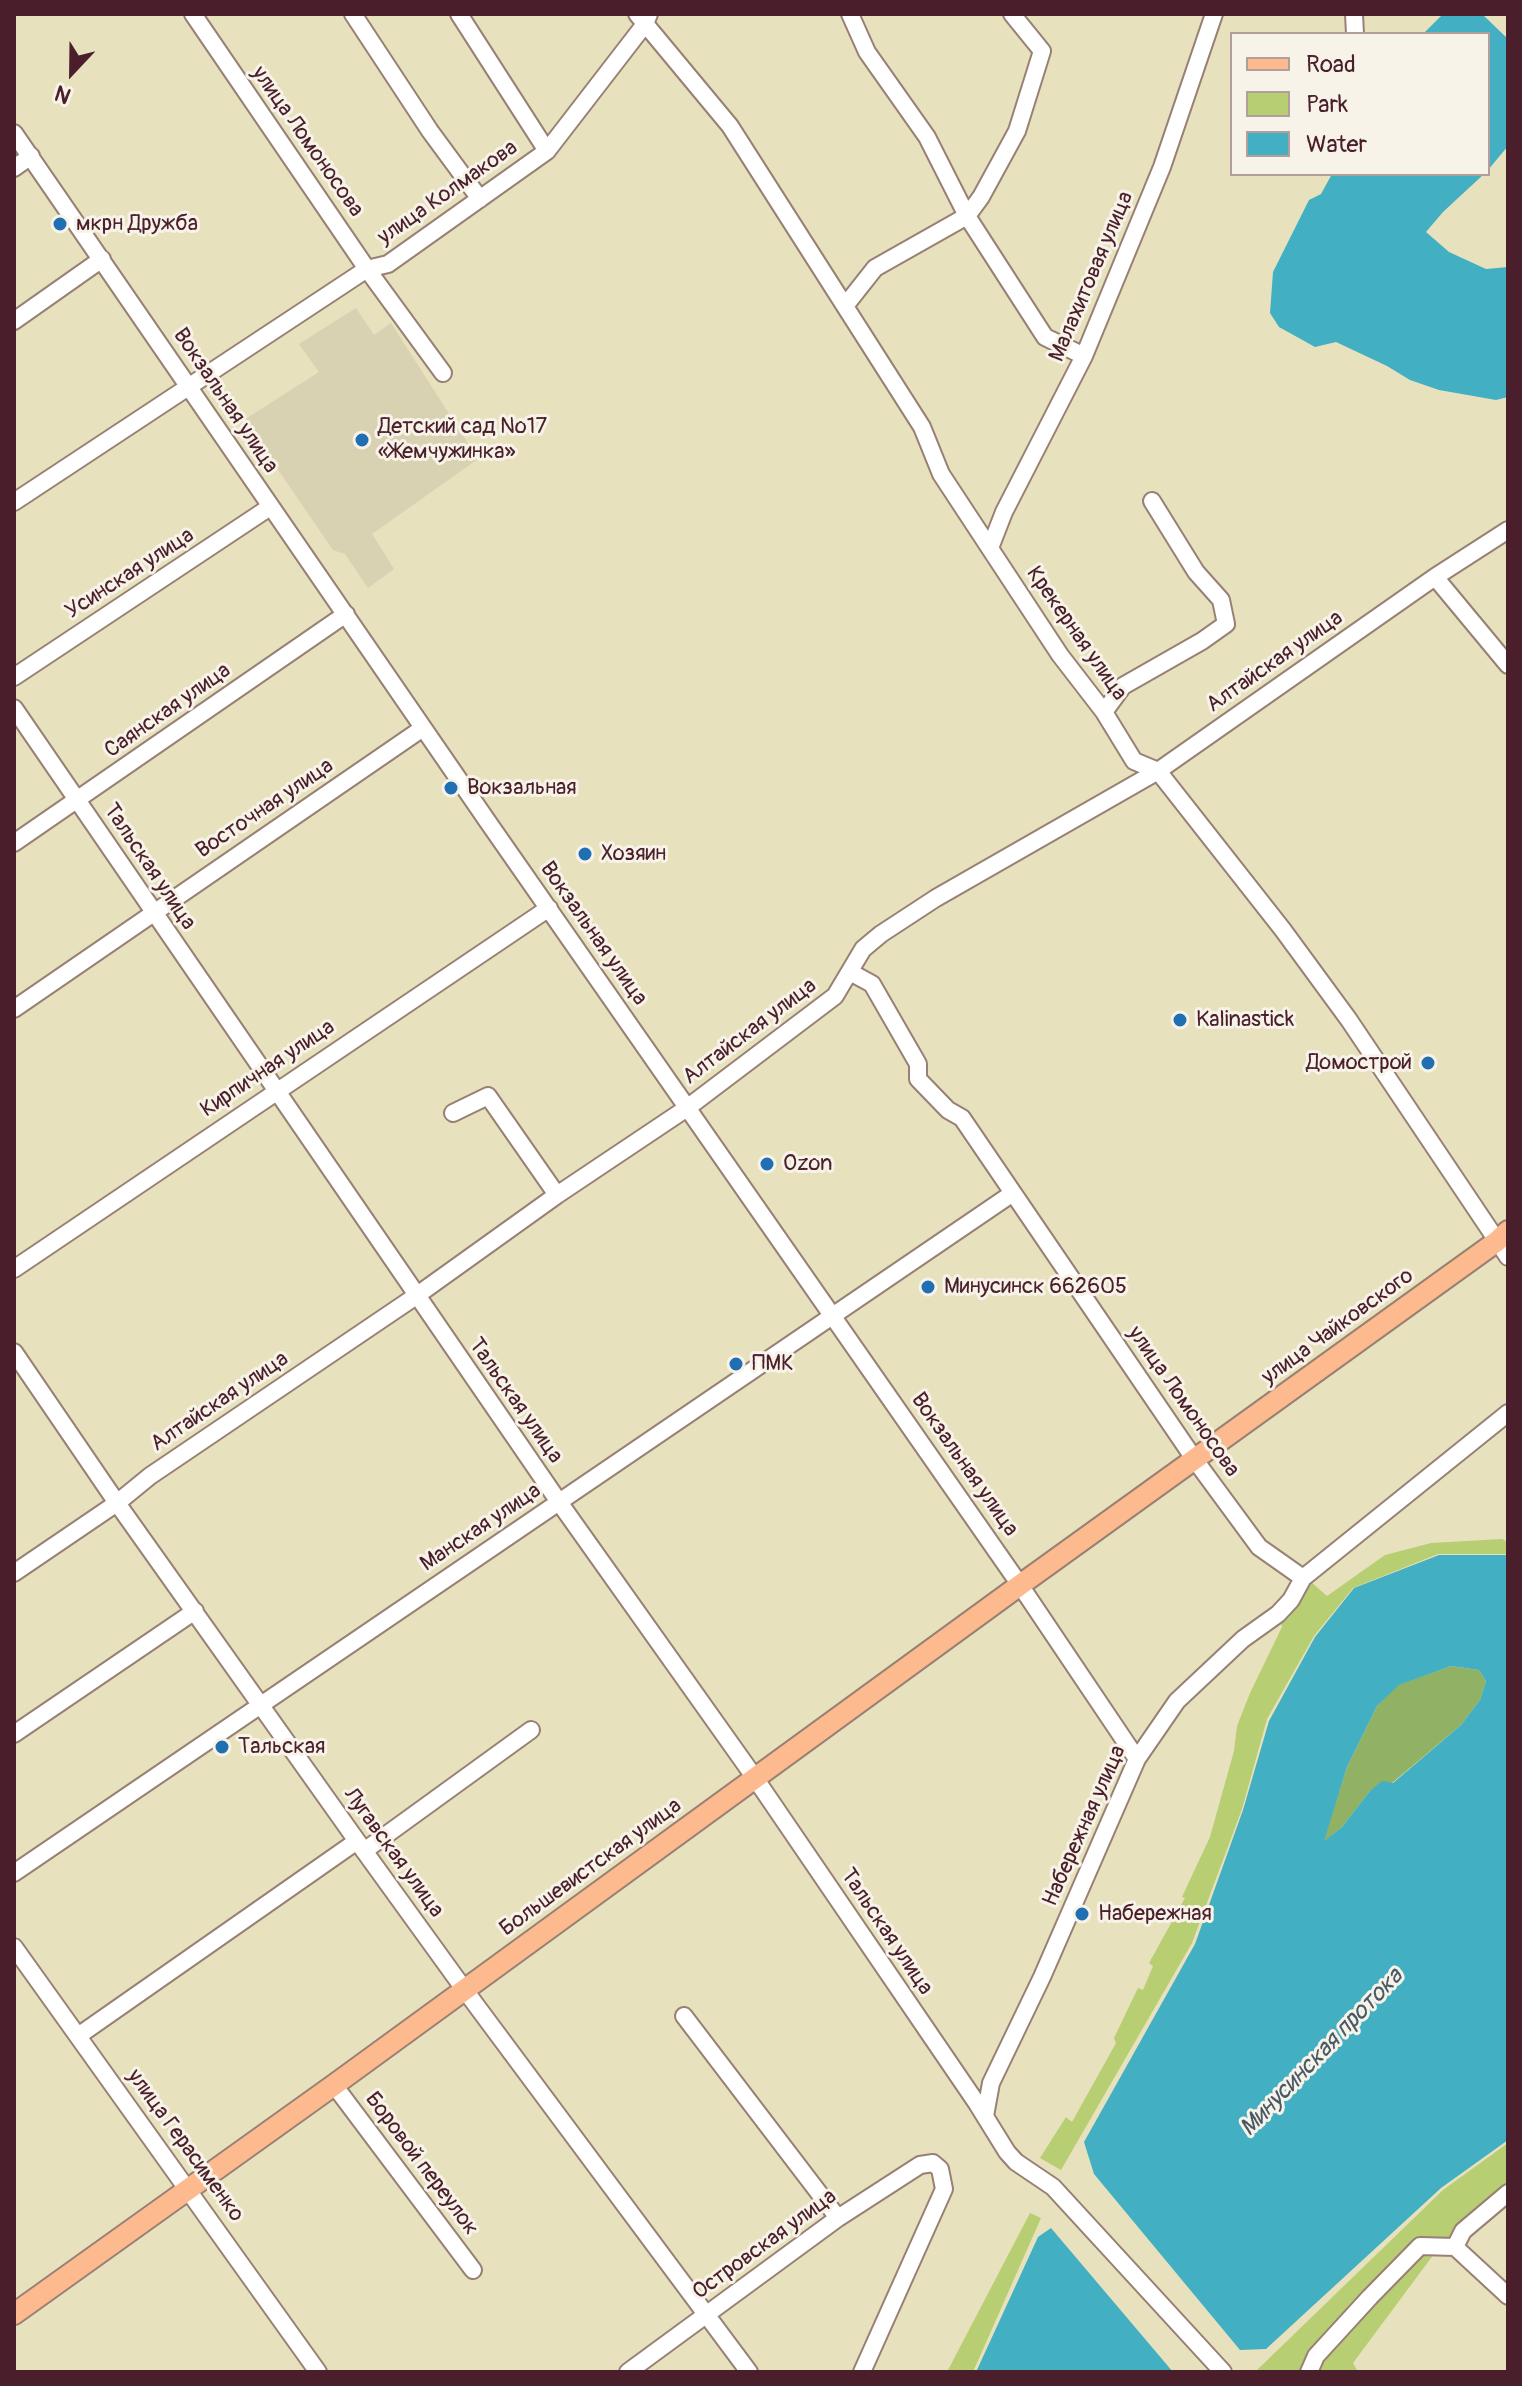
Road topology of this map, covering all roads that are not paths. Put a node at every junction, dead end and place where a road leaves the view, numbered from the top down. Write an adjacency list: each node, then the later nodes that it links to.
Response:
1 (193, 14): 15 (street, улица Ломоносова)
2 (353, 14): 12 (street)
3 (459, 14): 9 (street)
4 (850, 14): 13 (street)
5 (1012, 14): 13 (street)
6 (1214, 14): 18 (street, Малахитовая улица)
7 (644, 17): 9 (street, улица Колмакова); 16 (street, Крекерная улица)
8 (14, 133): 10 (street, Вокзальная улица)
9 (547, 151): 12 (street, улица Колмакова)
10 (31, 156): 11 (street); 14 (street, Вокзальная улица)
11 (14, 168)
12 (480, 199): 15 (street, улица Колмакова)
13 (967, 216): 16 (street); 18 (street)
14 (102, 259): 17 (street); 20 (street, Вокзальная улица)
15 (367, 269): 19 (street, улица Ломоносова); 20 (street, улица Колмакова)
16 (845, 306): 25 (street, Крекерная улица)
17 (14, 321)
18 (1084, 356): 25 (street, Малахитовая улица)
19 (443, 373)
20 (188, 385): 22 (street, улица Колмакова); 23 (street, Вокзальная улица)
21 (1152, 501): 31 (street)
22 (14, 502)
23 (270, 507): 27 (street, Вокзальная улица); 29 (street, Усинская улица)
24 (1508, 530): 26 (street, Алтайская улица)
25 (990, 548): 31 (street, Крекерная улица)
26 (1435, 577): 28 (street); 33 (street, Алтайская улица)
27 (346, 614): 32 (street, Вокзальная улица); 34 (street, Саянская улица)
28 (1508, 665)
29 (14, 677)
30 (14, 708): 34 (street, Тальская улица)
31 (1104, 712): 33 (street, Крекерная улица)
32 (423, 728): 36 (street, Вокзальная улица); 37 (street, Восточная улица)
33 (1158, 771): 38 (street, Алтайская улица); 45 (street, Крекерная улица)
34 (78, 800): 35 (street, Саянская улица); 37 (street, Тальская улица)
35 (14, 843)
36 (549, 908): 40 (street, Кирпичная улица); 41 (street, Вокзальная улица)
37 (152, 912): 39 (street, Восточная улица); 40 (street, Тальская улица)
38 (850, 972): 41 (street, Алтайская улица); 43 (street, улица Ломоносова)
39 (14, 1009)
40 (277, 1089): 46 (street, Кирпичная улица); 47 (street, Тальская улица)
41 (687, 1108): 44 (street, Алтайская улица); 48 (street, Вокзальная улица)
42 (453, 1113): 44 (street)
43 (1013, 1193): 48 (street, Манская улица); 51 (street, улица Ломоносова)
44 (557, 1195): 47 (street, Алтайская улица)
45 (1504, 1243): 51 (main road, улица Чайковского)
46 (14, 1269)
47 (416, 1296): 52 (street, Тальская улица); 53 (street, Алтайская улица)
48 (833, 1316): 52 (street, Манская улица); 56 (street, Вокзальная улица)
49 (14, 1352): 53 (street, Лугавская улица)
50 (1508, 1413): 55 (street, Набережная улица)
51 (1195, 1460): 55 (street, улица Ломоносова); 56 (main road, Большевистская улица)
52 (559, 1502): 58 (street, Манская улица); 62 (street, Тальская улица)
53 (117, 1503): 54 (street, Алтайская улица); 57 (street, Лугавская улица)
54 (14, 1573)
55 (1303, 1578): 61 (street, Набережная улица)
56 (1020, 1585): 61 (street, Вокзальная улица); 62 (main road, Большевистская улица)
57 (195, 1611): 58 (street, Лугавская улица); 60 (street)
58 (260, 1704): 63 (street, Лугавская улица); 64 (street, Манская улица)
59 (531, 1730): 63 (street)
60 (14, 1734)
61 (1137, 1759): 69 (street, Набережная улица)
62 (755, 1778): 66 (main road, Большевистская улица); 71 (street, Тальская улица)
63 (360, 1846): 66 (street, Лугавская улица); 68 (street)
64 (14, 1873)
65 (14, 1947): 68 (street, улица Герасименко)
66 (464, 1989): 70 (main road, Большевистская улица); 79 (street, Лугавская улица)
67 (684, 2016): 75 (street)
68 (78, 2036): 73 (street, улица Герасименко)
69 (991, 2083): 71 (street); 72 (street, Набережная улица)
70 (334, 2085): 73 (main road, Большевистская улица); 77 (street, Боровой переулок)
71 (966, 2088): 72 (street, Тальская улица)
72 (985, 2116): 85 (street, Тальская улица)
73 (188, 2188): 80 (main road, Большевистская улица); 81 (street, улица Герасименко)
74 (1508, 2193): 76 (street)
75 (838, 2218): 79 (street, Островская улица); 84 (street, Островская улица)
76 (1455, 2247): 78 (street); 86 (street)
77 (473, 2270)
78 (1508, 2296)
79 (707, 2313): 82 (street, Островская улица); 83 (street, Лугавская улица)
80 (14, 2314)
81 (318, 2372)
82 (628, 2372)
83 (749, 2372)
84 (862, 2372)
85 (1223, 2372)
86 (1309, 2372)

